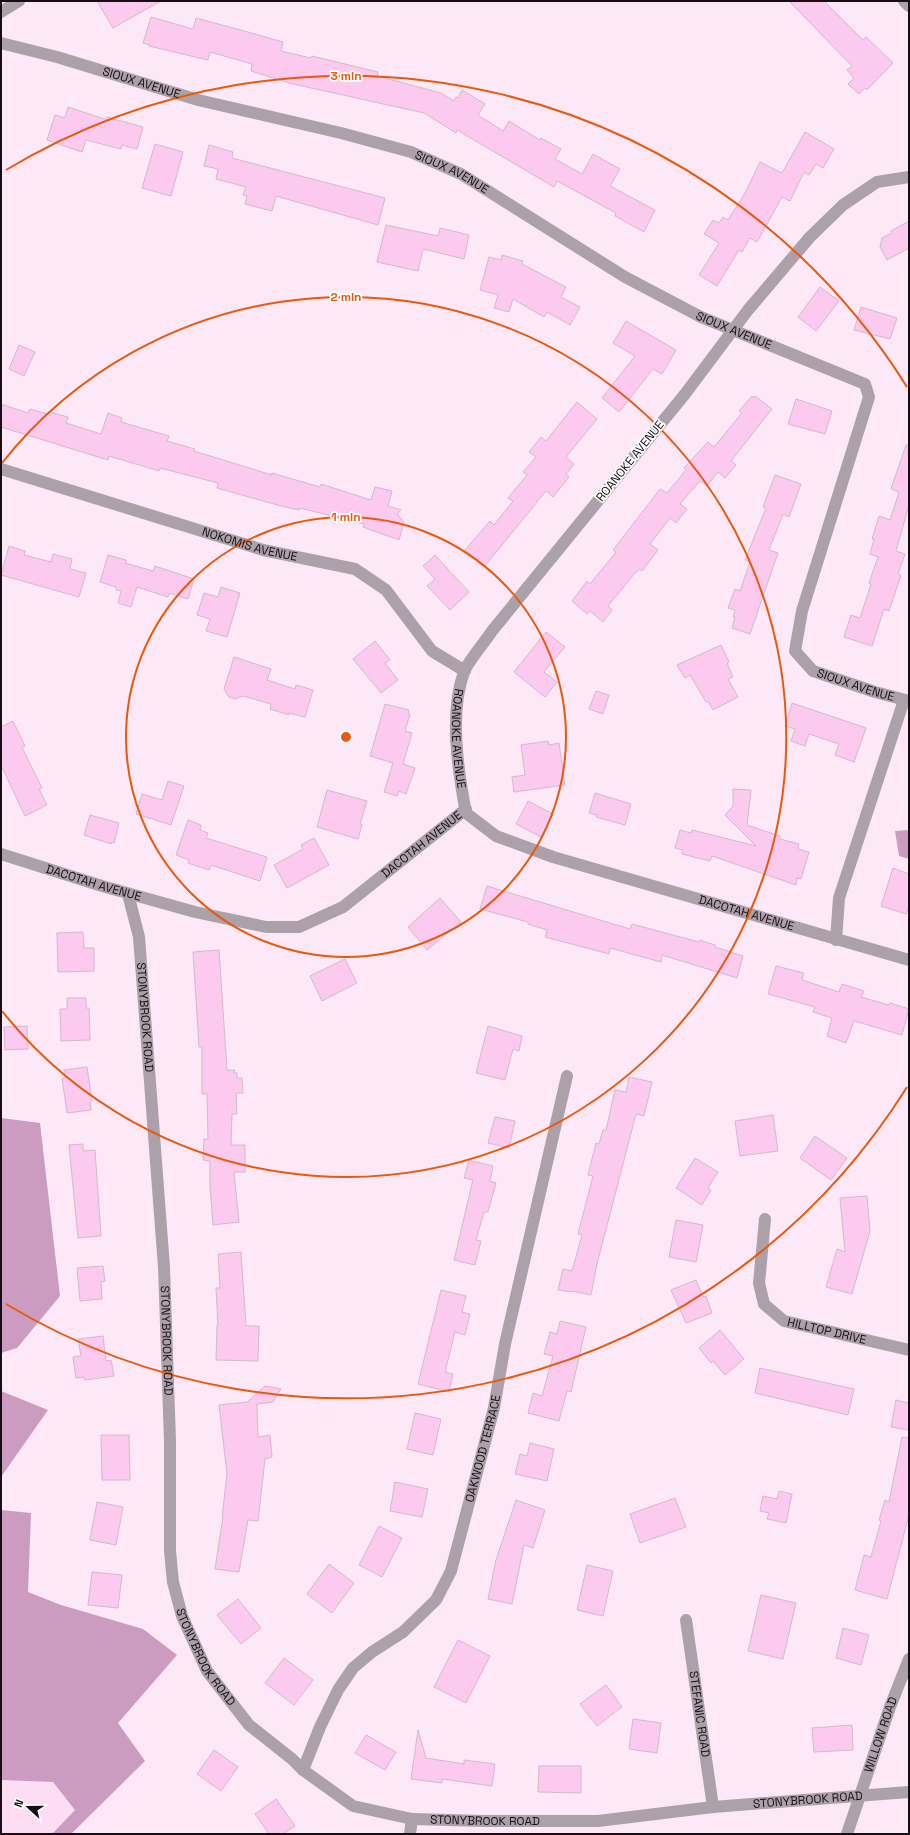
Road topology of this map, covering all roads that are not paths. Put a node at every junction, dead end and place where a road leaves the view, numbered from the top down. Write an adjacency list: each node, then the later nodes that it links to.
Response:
1 (19, 1): 4 (street)
2 (904, 1): 3 (street)
3 (909, 6)
4 (1, 12)
5 (1, 43): 7 (street, SIOUX AVENUE)
6 (909, 177): 7 (street, ROANOKE AVENUE)
7 (732, 330): 9 (street, ROANOKE AVENUE); 10 (street, SIOUX AVENUE)
8 (1, 469): 9 (street, NOKOMIS AVENUE)
9 (465, 671): 11 (street, ROANOKE AVENUE)
10 (907, 700): 14 (street, SIOUX AVENUE)
11 (466, 809): 13 (street, DACOTAH AVENUE); 14 (street, DACOTAH AVENUE)
12 (1, 854): 13 (street, DACOTAH AVENUE)
13 (128, 894): 21 (street, STONYBROOK ROAD)
14 (836, 940): 15 (street, DACOTAH AVENUE)
15 (909, 960)
16 (567, 1076): 21 (street, OAKWOOD TERRACE)
17 (765, 1219): 18 (street, HILLTOP DRIVE)
18 (909, 1350)
19 (686, 1620): 24 (street, STEFANIC ROAD)
20 (909, 1659): 23 (street, WILLOW ROAD)
21 (303, 1770): 25 (street, STONYBROOK ROAD)
22 (909, 1792): 23 (street, STONYBROOK ROAD)
23 (860, 1795): 24 (street, STONYBROOK ROAD); 27 (street, WILLOW ROAD)
24 (713, 1808): 25 (street, STONYBROOK ROAD)
25 (412, 1819): 26 (street)
26 (410, 1834)
27 (847, 1834)

